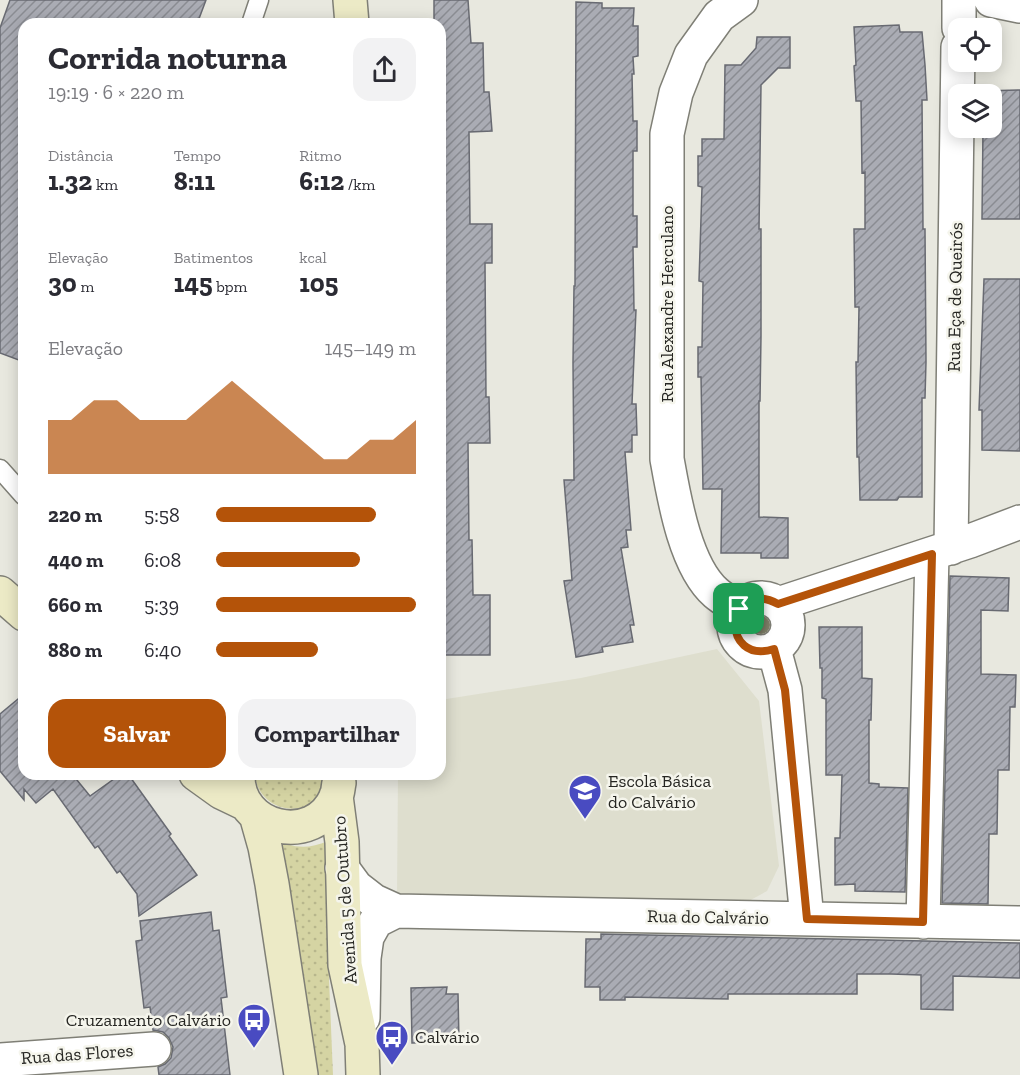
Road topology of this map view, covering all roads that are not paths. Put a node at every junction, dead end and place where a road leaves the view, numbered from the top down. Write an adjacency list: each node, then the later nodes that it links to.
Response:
1 (259, 0): 7 (lane)
2 (350, 0): 8 (main road)
3 (741, 0): 18 (street, Rua Alexandre Herculano)
4 (959, 0): 9 (street)
5 (991, 0): 6 (street)
6 (1020, 6)
7 (253, 18)
8 (352, 18)
9 (959, 18)
10 (957, 72): 14 (street, Rua Eça de Queirós)
11 (0, 469): 12 (lane)
12 (18, 489)
13 (1020, 522): 14 (street)
14 (941, 551): 16 (street); 26 (street, Rua Eça de Queirós)
15 (0, 593): 17 (main road)
16 (778, 604): 18 (street); 19 (street)
17 (18, 609)
18 (739, 609): 19 (street)
19 (774, 649): 25 (street)
20 (204, 780): 22 (main road)
21 (340, 781): 22 (main road); 23 (main road, Avenida 5 de Outubro)
22 (246, 798): 31 (main road)
23 (342, 867): 24 (street, Rua do Calvário); 30 (main road, Avenida 5 de Outubro)
24 (396, 911): 25 (street, Rua do Calvário); 30 (street)
25 (807, 919): 26 (street, Rua do Calvário)
26 (923, 922): 27 (street, Rua do Calvário)
27 (1020, 923)
28 (154, 1049): 29 (street, Rua das Flores)
29 (0, 1060)
30 (362, 1060)
31 (301, 1075)

